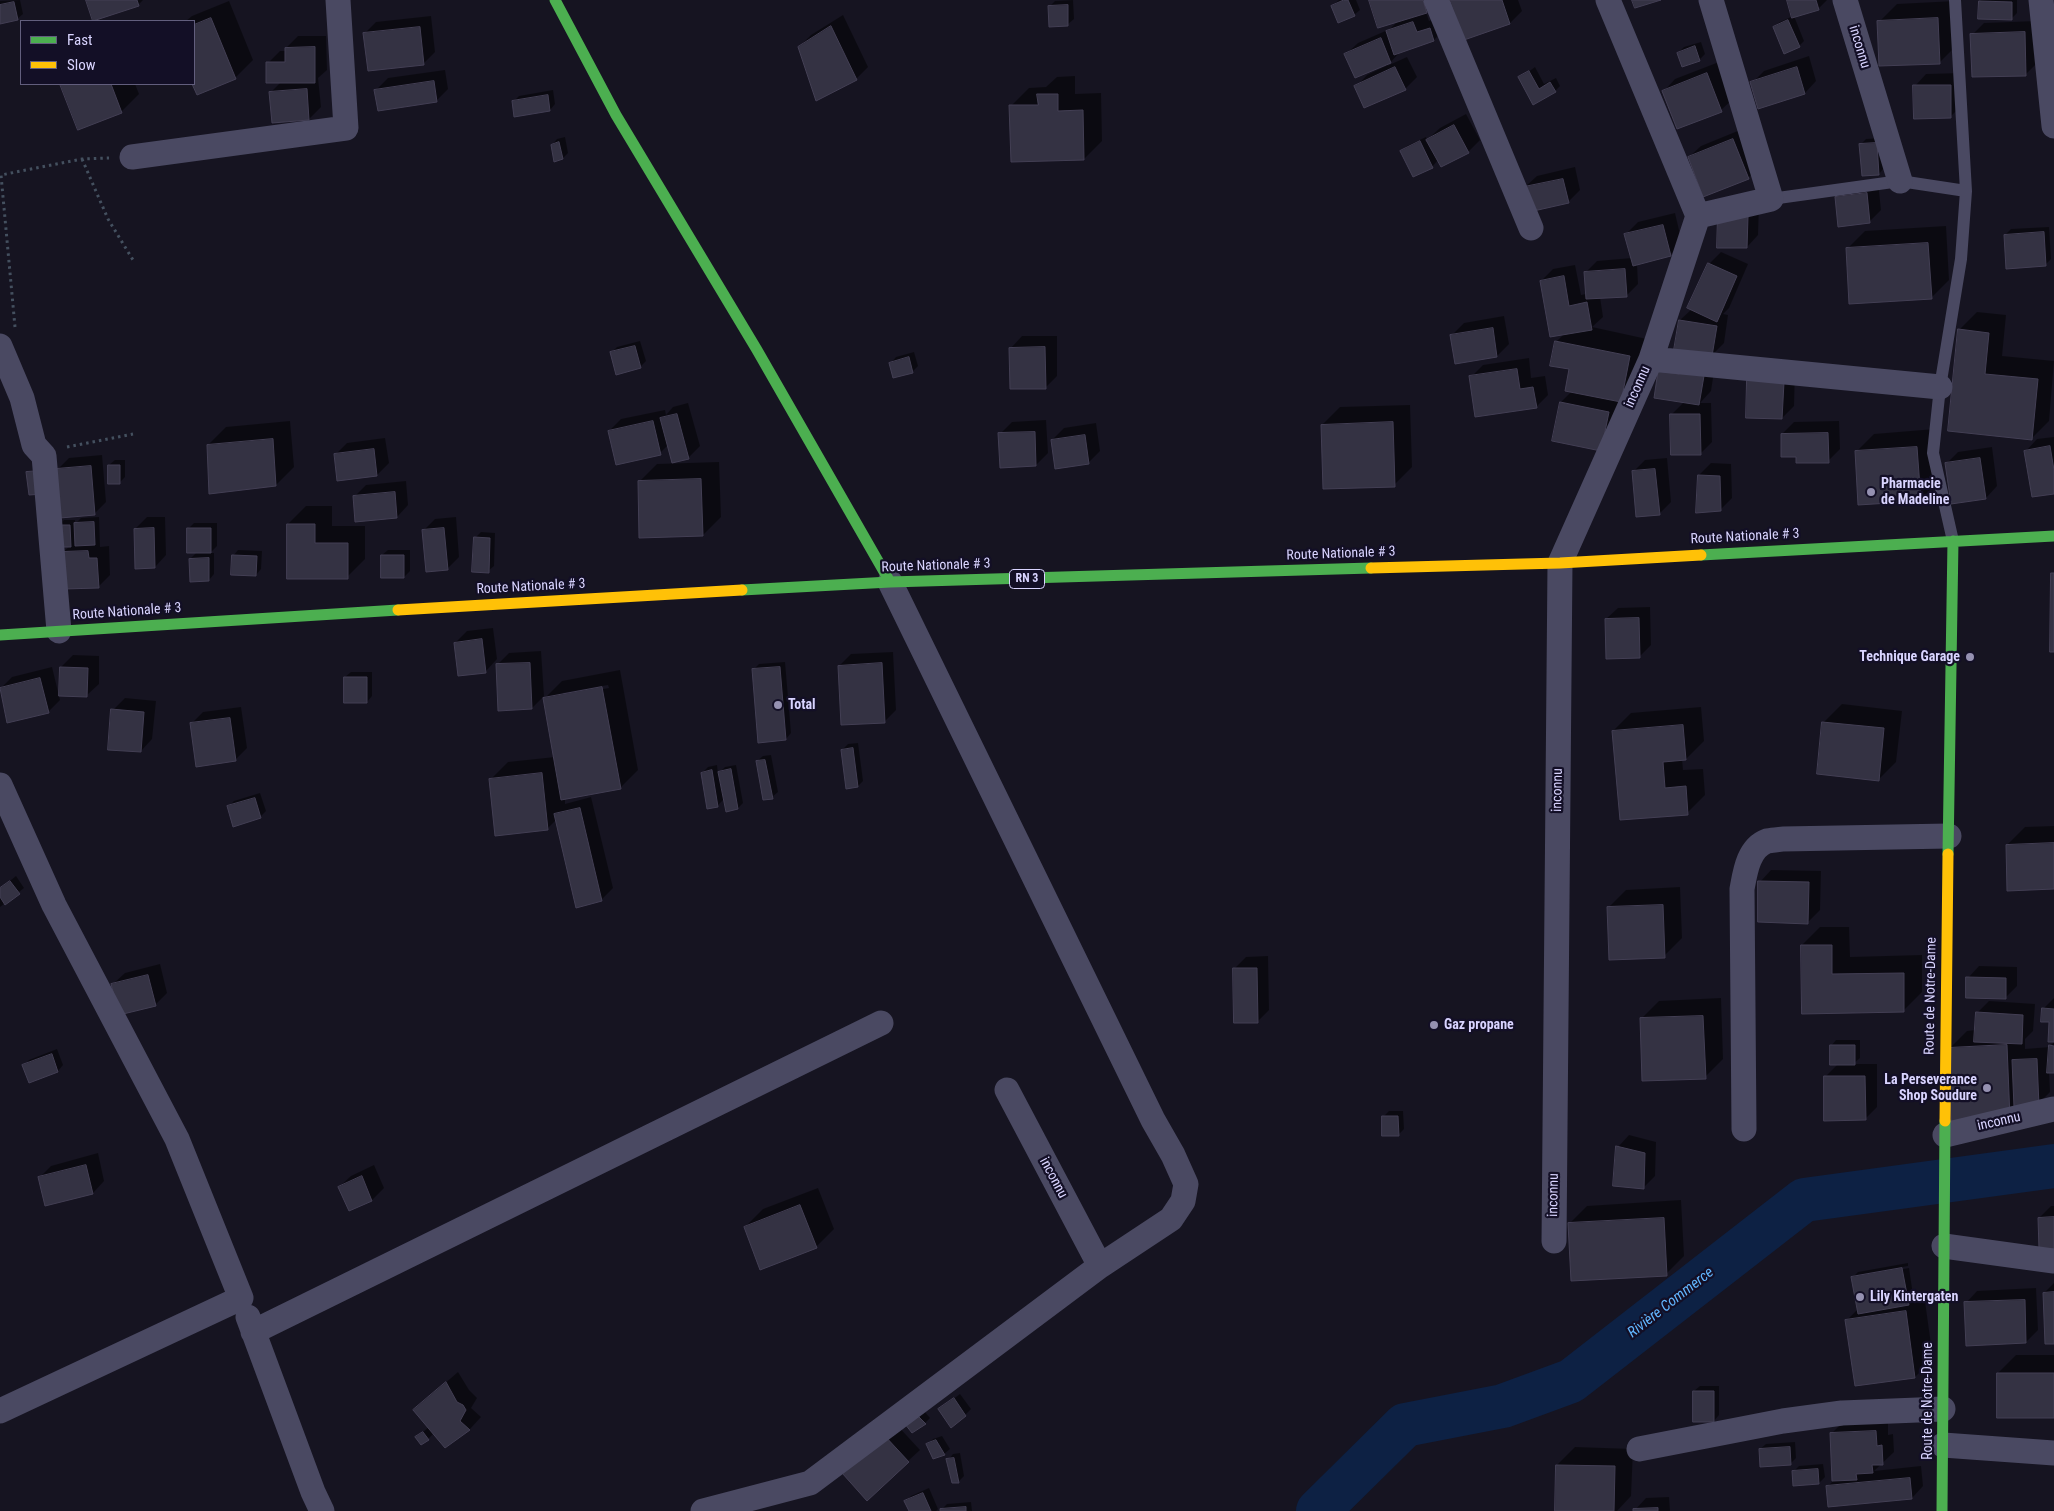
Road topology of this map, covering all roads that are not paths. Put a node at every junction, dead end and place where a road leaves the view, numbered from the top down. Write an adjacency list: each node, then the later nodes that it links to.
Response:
1 (338, 0): 10 (street)
2 (555, 0): 22 (main road)
3 (1436, 0): 15 (street)
4 (1608, 0): 14 (street)
5 (1711, 0): 13 (street)
6 (1845, 0): 11 (street, inconnu)
7 (1955, 0): 12 (lane)
8 (2041, 0): 9 (street)
9 (2054, 126)
10 (132, 157)
11 (1900, 180): 12 (lane); 13 (lane)
12 (1966, 191): 18 (lane)
13 (1771, 198): 14 (street)
14 (1698, 216): 17 (street, inconnu)
15 (1531, 228)
16 (9, 341): 23 (street)
17 (1651, 360): 18 (street, inconnu); 21 (street, inconnu)
18 (1940, 388): 20 (lane)
19 (2054, 536): 20 (main road, Route Nationale # 3 / RN 3)
20 (1953, 541): 21 (main road, Route Nationale # 3 / RN 3); 26 (main road, Route de Notre-Dame)
21 (1560, 563): 22 (main road, Route Nationale # 3 / RN 3); 32 (street, inconnu)
22 (890, 582): 23 (main road, Route Nationale # 3 / RN 3); 35 (street)
23 (59, 631): 24 (main road, Route Nationale # 3 / RN 3)
24 (0, 635)
25 (0, 785): 36 (street)
26 (1948, 836): 30 (street); 31 (main road, Route de Notre-Dame)
27 (881, 1023): 37 (street)
28 (1006, 1090): 35 (street, inconnu)
29 (2054, 1109): 31 (street, inconnu)
30 (1744, 1128)
31 (1944, 1135): 33 (main road, Route de Notre-Dame)
32 (1554, 1241)
33 (1944, 1246): 34 (street); 38 (main road, Route de Notre-Dame)
34 (2054, 1262)
35 (1100, 1266): 44 (street)
36 (241, 1298): 37 (street); 39 (street)
37 (254, 1332): 43 (street)
38 (1943, 1409): 40 (main road, Route de Notre-Dame); 41 (street)
39 (0, 1411)
40 (1943, 1445): 42 (street); 45 (main road, Route de Notre-Dame)
41 (1639, 1449)
42 (2054, 1453)
43 (322, 1511)
44 (703, 1511)
45 (1942, 1511)

